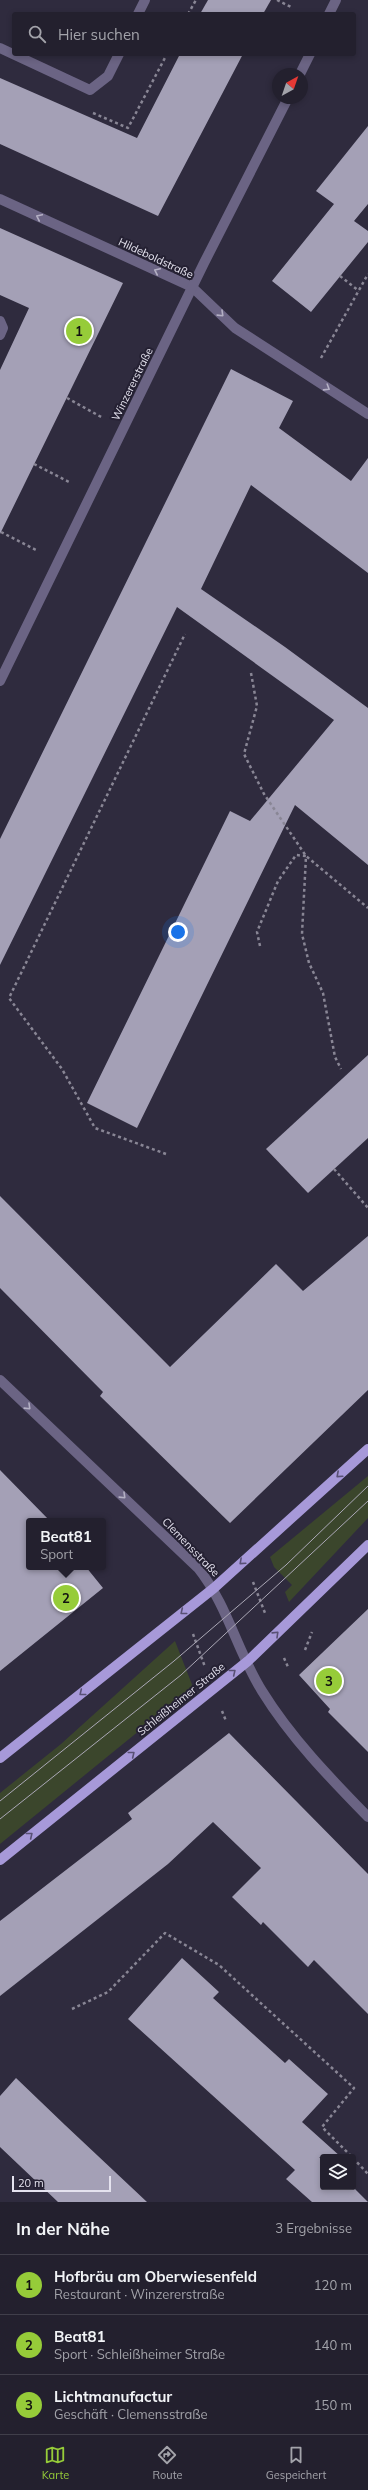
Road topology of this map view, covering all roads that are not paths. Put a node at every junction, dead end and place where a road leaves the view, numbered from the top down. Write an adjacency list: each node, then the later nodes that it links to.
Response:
1 (145, 0): 3 (street)
2 (336, 0): 4 (street)
3 (139, 12)
4 (330, 12)
5 (0, 48): 6 (street)
6 (12, 54)
7 (17, 56): 8 (street)
8 (118, 56)
9 (309, 56): 10 (street)
10 (303, 68)
11 (285, 104): 13 (street, Winzererstraße)
12 (0, 199): 13 (street, Hildeboldstraße, one-way to 12)
13 (192, 287): 16 (street, Hildeboldstraße, one-way to 16); 17 (street, Winzererstraße)
14 (0, 321): 15 (street)
15 (0, 335)
16 (368, 414)
17 (0, 681)
18 (0, 1380): 21 (street, Clemensstraße, one-way to 21)
19 (368, 1449): 21 (main road, one-way to 21)
20 (368, 1545): 22 (main road, Schleißheimer Straße, one-way to 20)
21 (214, 1588): 22 (street, Clemensstraße); 23 (main road, one-way to 23)
22 (248, 1661): 24 (street, Clemensstraße); 25 (main road, Schleißheimer Straße, one-way to 22)
23 (0, 1758)
24 (368, 1817)
25 (0, 1860)

